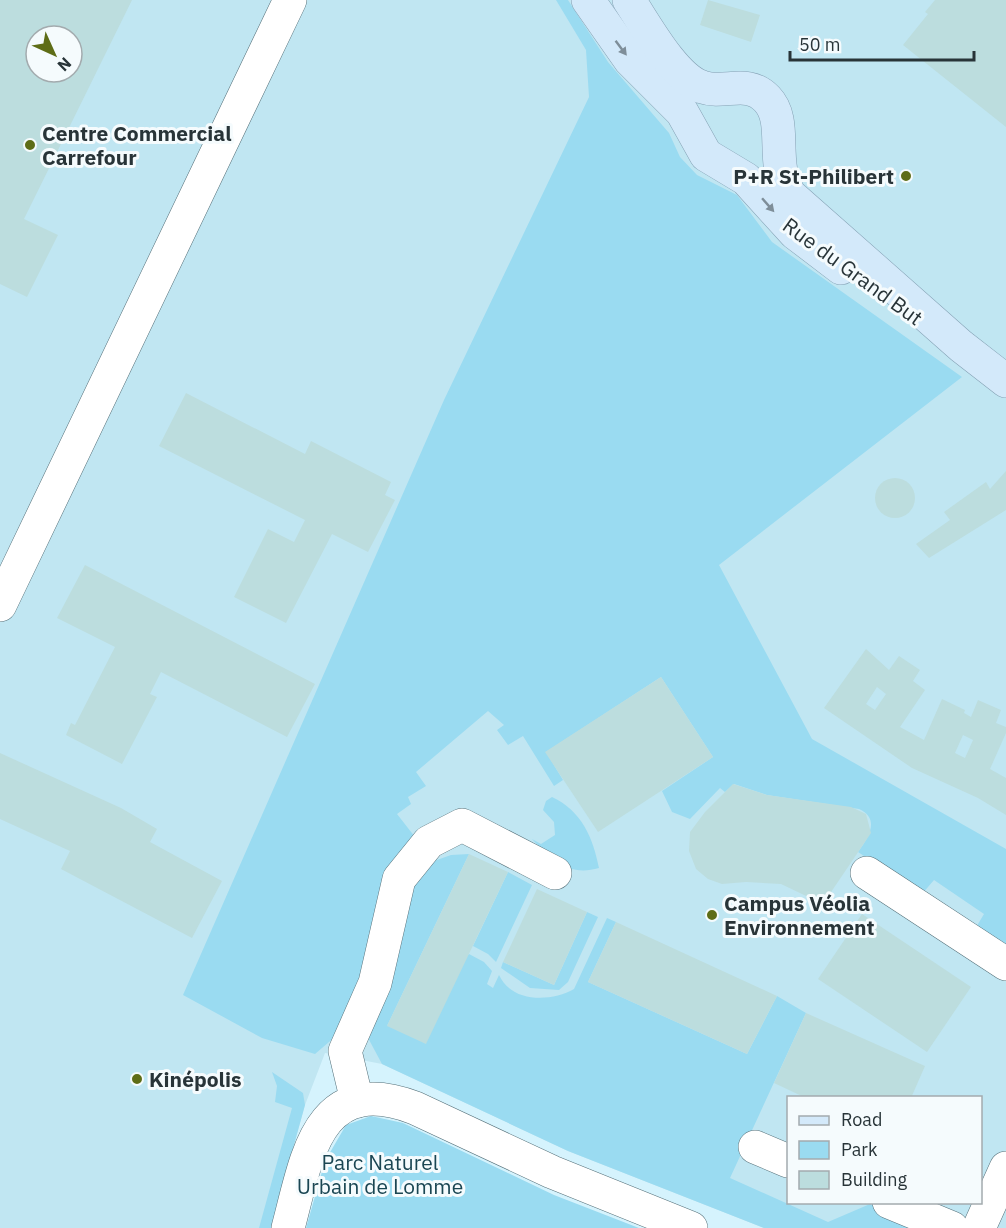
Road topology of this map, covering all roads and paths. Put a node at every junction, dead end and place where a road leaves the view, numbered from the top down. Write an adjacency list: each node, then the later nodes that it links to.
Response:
1 (290, 0): 10 (street)
2 (588, 0): 6 (main road, Rue du Grand But, one-way to 6)
3 (629, 0): 4 (main road, Rue du Grand But)
4 (723, 88): 5 (main road, Rue du Grand But); 6 (main road)
5 (778, 133): 7 (main road); 8 (main road, Rue du Grand But)
6 (696, 134): 7 (main road, Rue du Grand But)
7 (725, 167): 8 (main road, Rue du Grand But, one-way to 8)
8 (961, 346): 9 (main road, Rue du Grand But)
9 (1006, 381)
10 (0, 605)
11 (555, 873): 14 (street)
12 (867, 873): 13 (street)
13 (1006, 964)
14 (357, 1101): 19 (street); 20 (street)
15 (755, 1147): 16 (street)
16 (787, 1160)
17 (1006, 1168): 22 (street)
18 (892, 1204): 21 (street)
19 (288, 1228)
20 (691, 1228)
21 (952, 1228)
22 (979, 1228)

